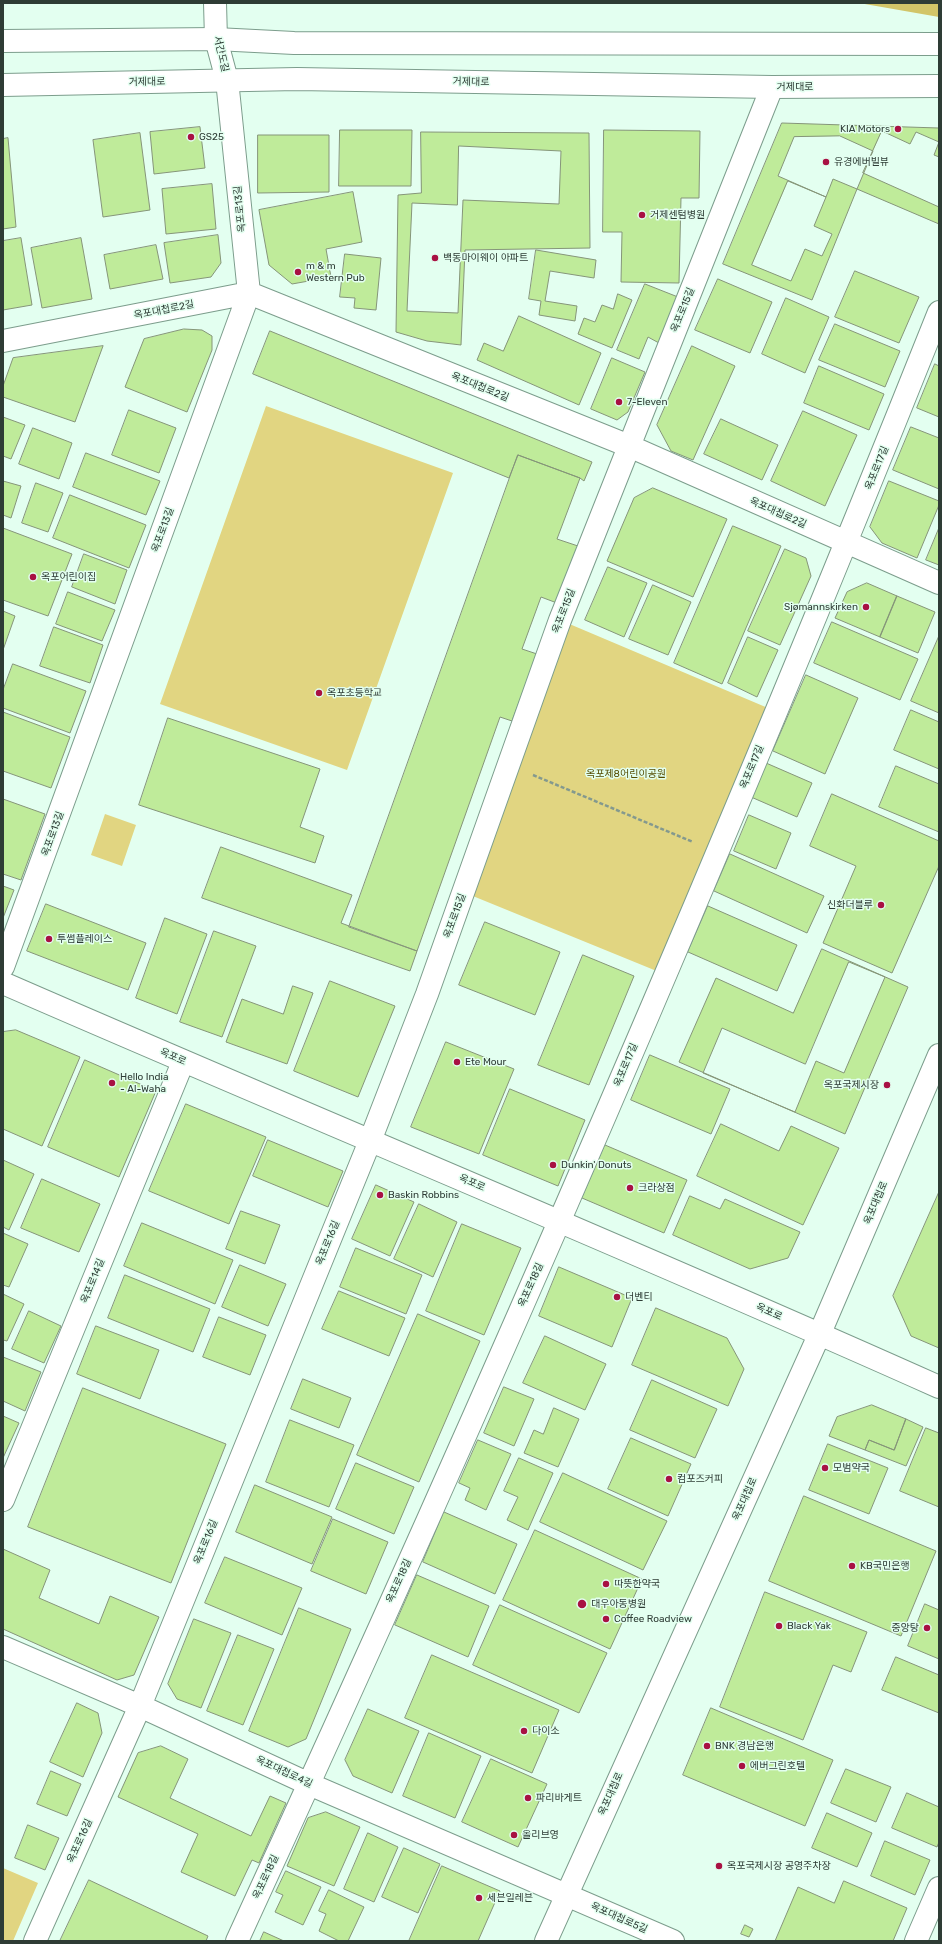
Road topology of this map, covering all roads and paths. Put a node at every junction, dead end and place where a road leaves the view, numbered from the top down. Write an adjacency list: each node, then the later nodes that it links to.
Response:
1 (215, 3): 2 (street, 서간도길)
2 (216, 39): 3 (street); 4 (street); 5 (street, 서간도길)
3 (3, 41)
4 (939, 44)
5 (227, 80): 6 (street, 거제대로); 8 (street, 거제대로); 9 (street, 옥포로13길)
6 (3, 84)
7 (939, 86): 8 (street, 거제대로)
8 (772, 87): 12 (street, 옥포로15길)
9 (248, 293): 11 (street, 옥포대첩로2길); 12 (street, 옥포대첩로2길); 17 (street, 옥포로13길)
10 (939, 312): 13 (street, 옥포로17길)
11 (3, 341)
12 (629, 446): 13 (street, 옥포대첩로2길); 15 (street, 옥포로15길)
13 (847, 543): 14 (street, 옥포대첩로2길); 16 (street, 옥포로17길)
14 (939, 583)
15 (509, 765): 16 (path); 21 (street, 옥포로15길)
16 (716, 851): 22 (street, 옥포로17길)
17 (3, 967)
18 (3, 983): 20 (street, 옥포로)
19 (939, 1055): 23 (street, 옥포대첩로)
20 (183, 1062): 21 (street, 옥포로); 25 (street, 옥포로14길)
21 (370, 1141): 22 (street, 옥포로); 27 (street, 옥포로16길)
22 (560, 1220): 23 (street, 옥포로); 28 (street, 옥포로18길)
23 (820, 1334): 24 (street, 옥포로); 30 (street, 옥포대첩로)
24 (939, 1387)
25 (3, 1500)
26 (3, 1647): 27 (street, 옥포대첩로4길)
27 (140, 1706): 28 (street, 옥포대첩로4길); 31 (street, 옥포로16길)
28 (309, 1784): 30 (street, 옥포대첩로4길); 32 (street, 옥포로18길)
29 (939, 1888): 35 (street)
30 (566, 1894): 33 (street, 옥포대첩로); 34 (street, 옥포대첩로5길)
31 (35, 1941)
32 (237, 1941)
33 (546, 1941)
34 (673, 1941)
35 (916, 1941)

